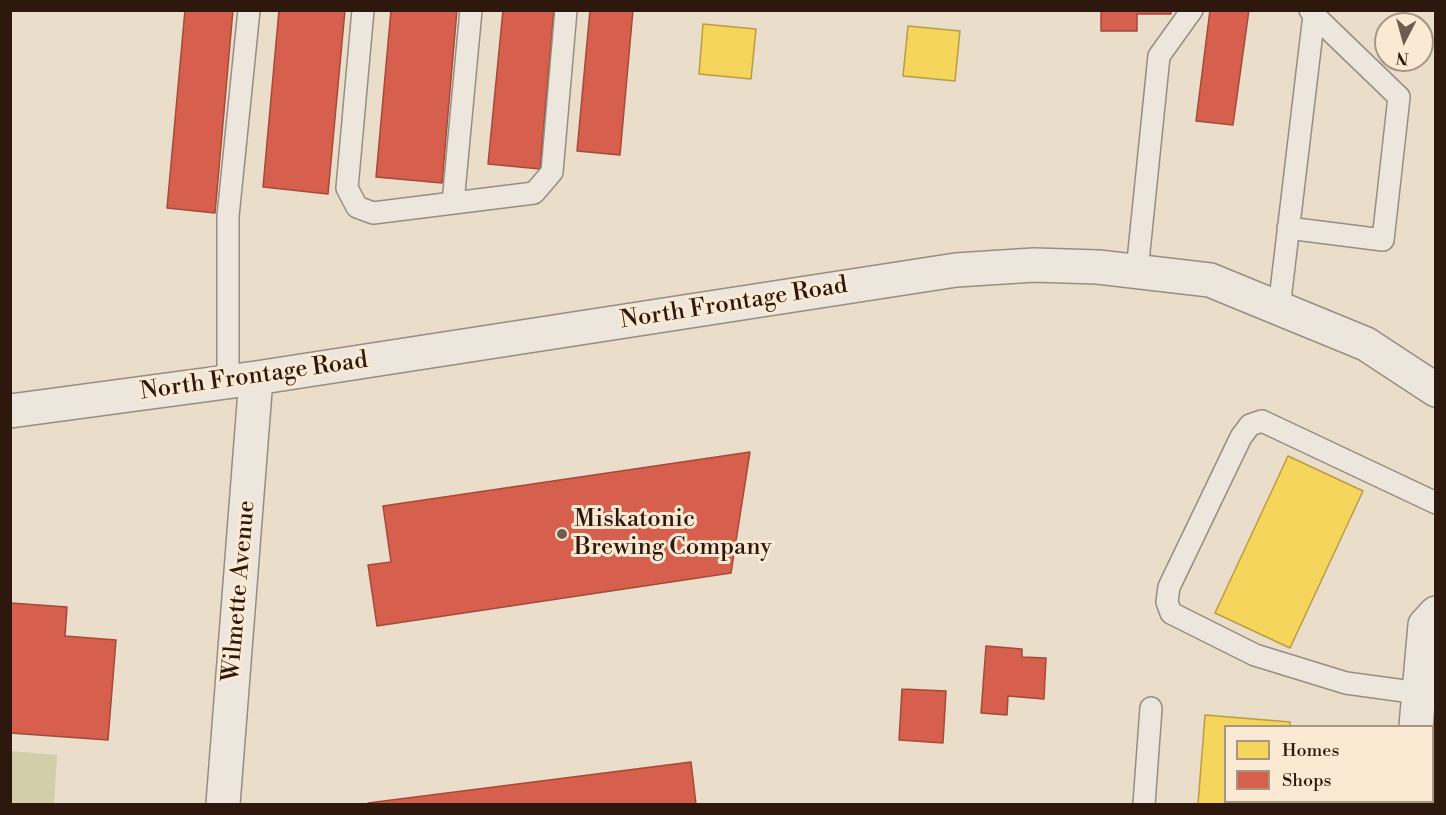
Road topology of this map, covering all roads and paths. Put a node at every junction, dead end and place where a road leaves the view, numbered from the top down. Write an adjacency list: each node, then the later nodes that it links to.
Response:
1 (249, 10): 11 (lane)
2 (363, 10): 7 (lane)
3 (471, 10): 7 (lane)
4 (566, 10): 7 (lane)
5 (1192, 10): 9 (lane)
6 (1312, 13): 8 (lane); 8 (lane)
7 (453, 203)
8 (1288, 228): 10 (lane)
9 (1137, 271): 10 (street, North Frontage Road); 11 (street, North Frontage Road)
10 (1279, 308): 12 (street, North Frontage Road)
11 (242, 380): 13 (street, North Frontage Road); 19 (street, Wilmette Avenue)
12 (1436, 390)
13 (10, 411)
14 (1436, 503): 16 (lane)
15 (1436, 613): 16 (street)
16 (1419, 693): 18 (street)
17 (1151, 708): 20 (lane)
18 (1416, 725)
19 (223, 804)
20 (1144, 804)

